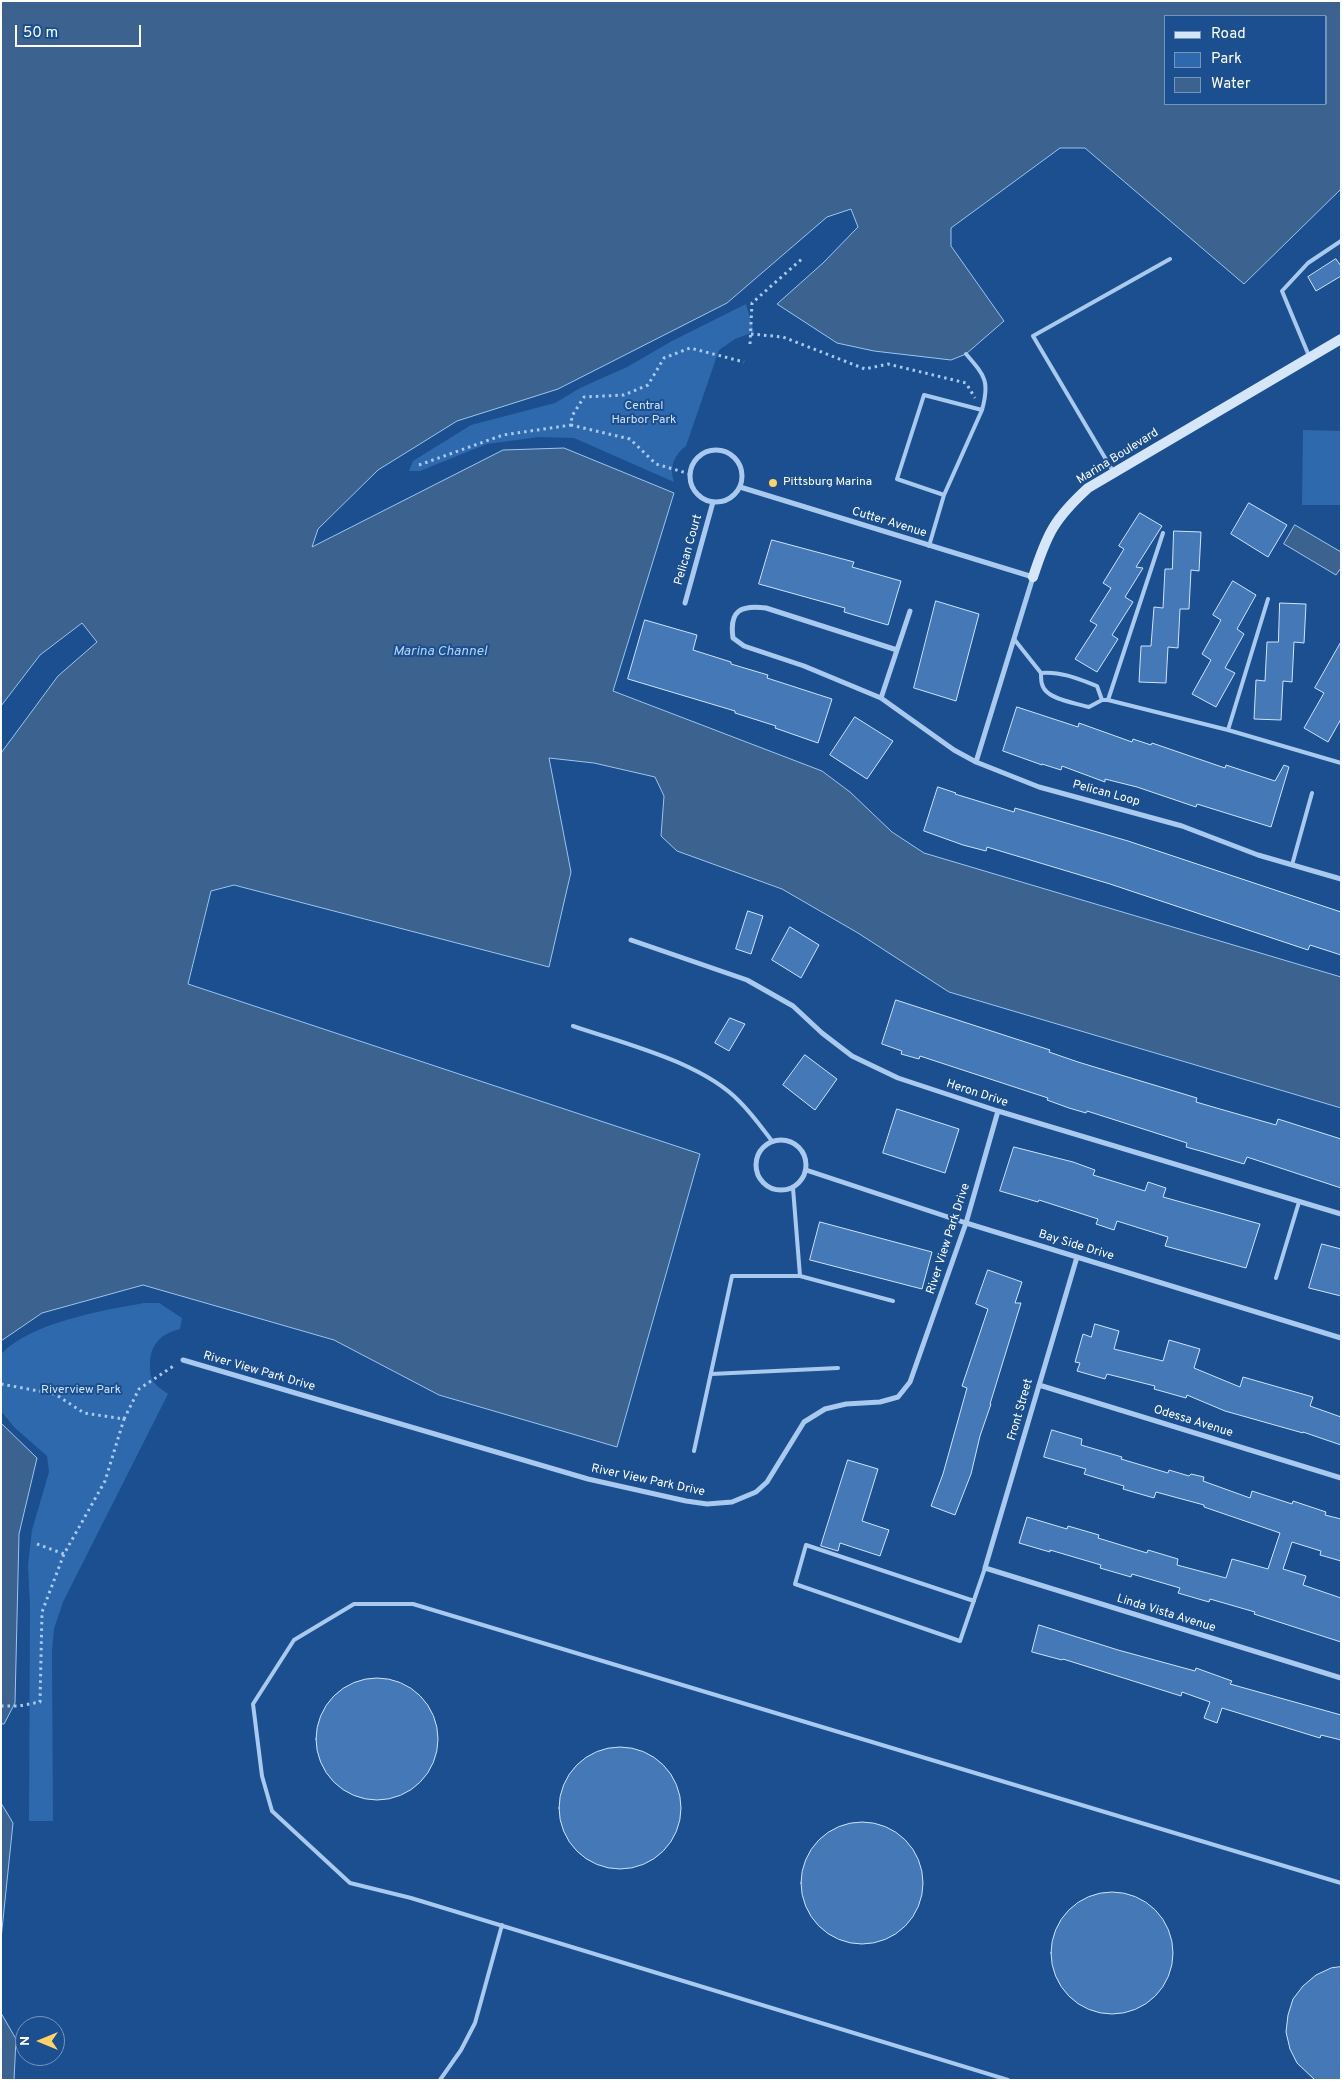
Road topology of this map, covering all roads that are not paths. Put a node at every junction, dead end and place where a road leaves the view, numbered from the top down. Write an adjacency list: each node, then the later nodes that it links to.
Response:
1 (1341, 242): 5 (lane)
2 (1170, 259): 7 (lane)
3 (1341, 339): 5 (street, Marina Boulevard)
4 (966, 354): 6 (lane)
5 (1310, 357): 7 (street, Marina Boulevard)
6 (982, 410): 9 (lane); 9 (lane)
7 (1114, 473): 13 (street, Marina Boulevard)
8 (740, 487): 10 (street); 10 (street); 12 (street, Cutter Avenue)
9 (944, 494): 12 (lane)
10 (713, 502): 15 (street, Pelican Court)
11 (1163, 533): 22 (lane)
12 (929, 546): 13 (street, Cutter Avenue)
13 (1033, 577): 17 (street, Marina Boulevard)
14 (1268, 599): 23 (lane)
15 (685, 603)
16 (910, 611): 18 (street)
17 (1014, 638): 19 (lane); 24 (street, Marina Boulevard)
18 (897, 650): 20 (street); 20 (street, Pelican Loop)
19 (1041, 673): 21 (lane); 21 (lane)
20 (881, 698): 24 (street, Pelican Loop)
21 (1102, 700): 22 (lane)
22 (1108, 700): 23 (lane)
23 (1228, 730): 25 (lane)
24 (976, 762): 27 (street, Pelican Loop)
25 (1341, 763)
26 (1312, 793): 27 (lane)
27 (1292, 865): 28 (street, Pelican Loop)
28 (1341, 879)
29 (631, 940): 31 (street, Heron Drive)
30 (573, 1026): 32 (lane)
31 (998, 1111): 35 (street, Heron Drive); 37 (street, River View Park Drive)
32 (772, 1141): 33 (street); 34 (street)
33 (806, 1170): 34 (street); 37 (street, Bay Side Drive)
34 (794, 1188): 39 (lane)
35 (1299, 1202): 36 (street, Heron Drive); 40 (lane)
36 (1341, 1214)
37 (966, 1223): 38 (street, Bay Side Drive); 43 (street, River View Park Drive)
38 (1077, 1257): 42 (street, Bay Side Drive); 46 (street, Front Street)
39 (800, 1276): 41 (lane); 45 (lane)
40 (1276, 1278)
41 (893, 1301)
42 (1341, 1338)
43 (184, 1360)
44 (838, 1368): 45 (lane)
45 (711, 1374): 47 (lane)
46 (1039, 1385): 48 (street, Odessa Avenue); 49 (street, Front Street)
47 (694, 1451)
48 (1341, 1478)
49 (985, 1568): 50 (lane); 51 (street, Linda Vista Avenue)
50 (974, 1601): 50 (lane)
51 (1341, 1678)
52 (1341, 1883): 53 (lane)
53 (502, 1926): 54 (lane); 55 (lane)
54 (440, 2080)
55 (1008, 2080)

